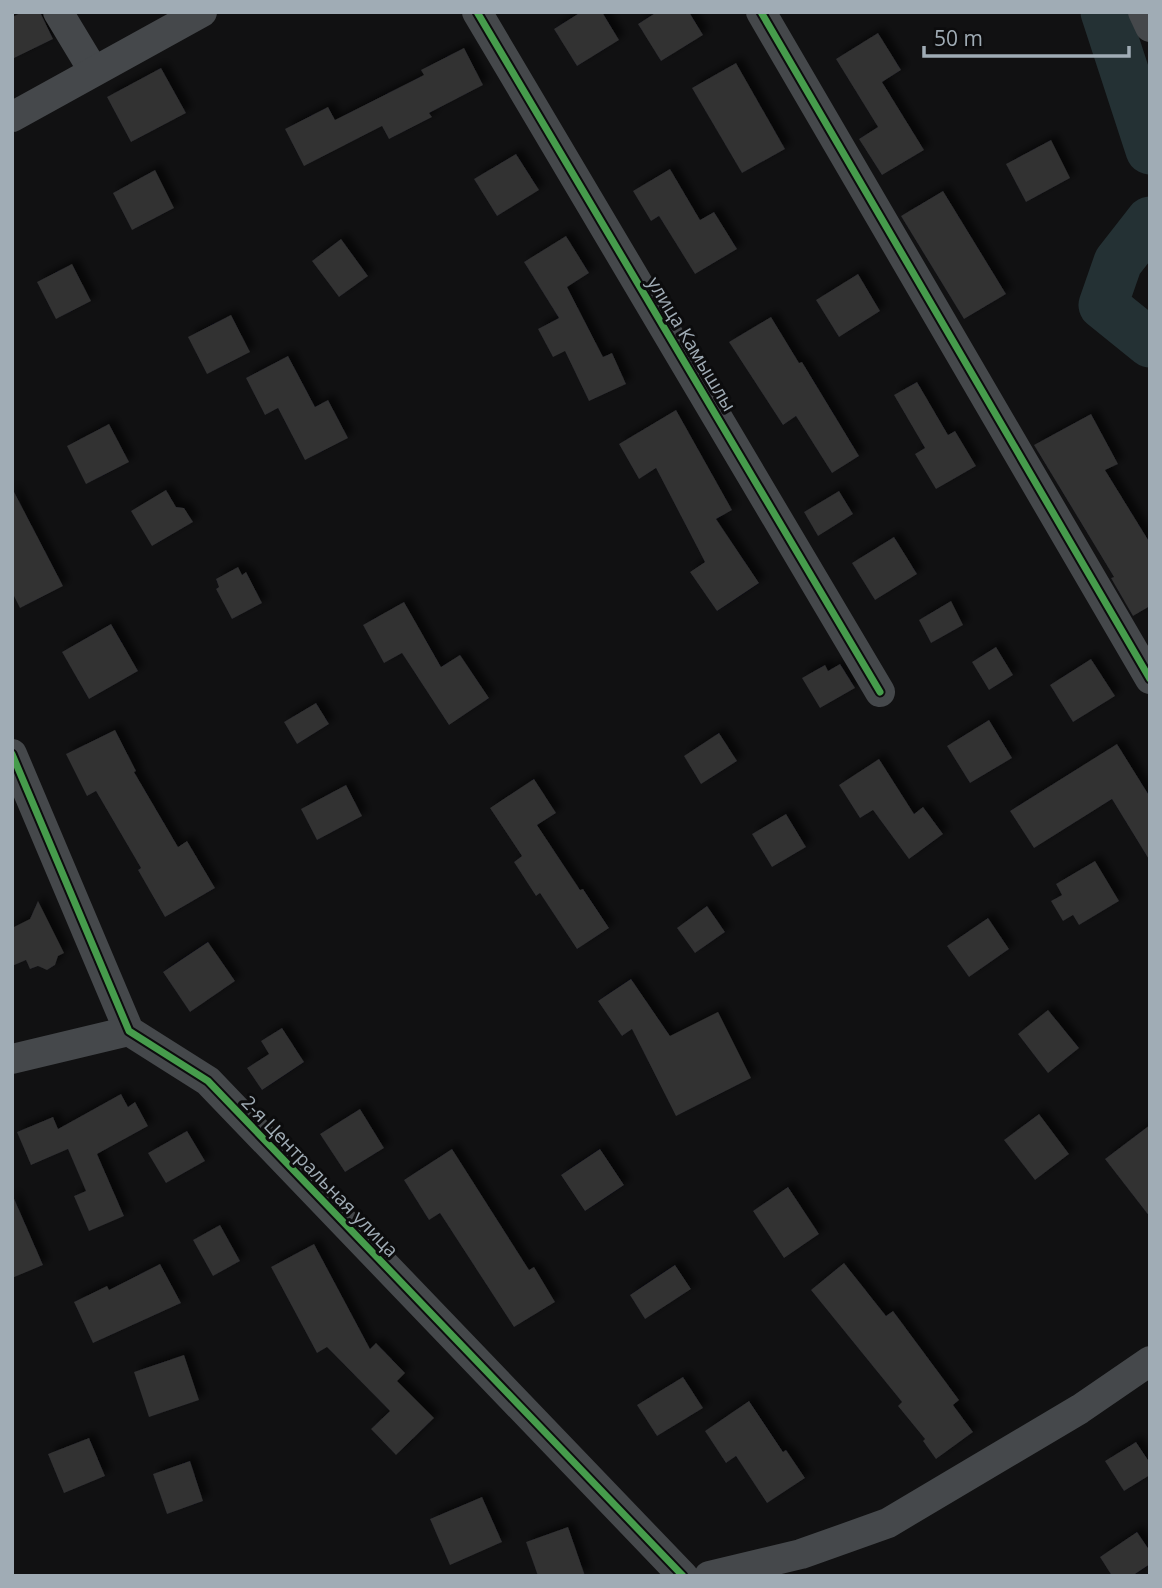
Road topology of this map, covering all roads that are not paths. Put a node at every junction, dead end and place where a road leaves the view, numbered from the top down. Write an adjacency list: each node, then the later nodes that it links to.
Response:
1 (58, 12): 7 (street)
2 (202, 12): 7 (street)
3 (477, 12): 10 (street, улица Камышлы)
4 (761, 12): 9 (street)
5 (1143, 12): 6 (street)
6 (1150, 27)
7 (93, 70): 8 (street)
8 (12, 117)
9 (1150, 679)
10 (880, 692)
11 (12, 754): 12 (street)
12 (129, 1031): 13 (street); 15 (street, 2-я Центральная улица)
13 (12, 1059)
14 (1150, 1361): 16 (street)
15 (683, 1576)
16 (709, 1576)

